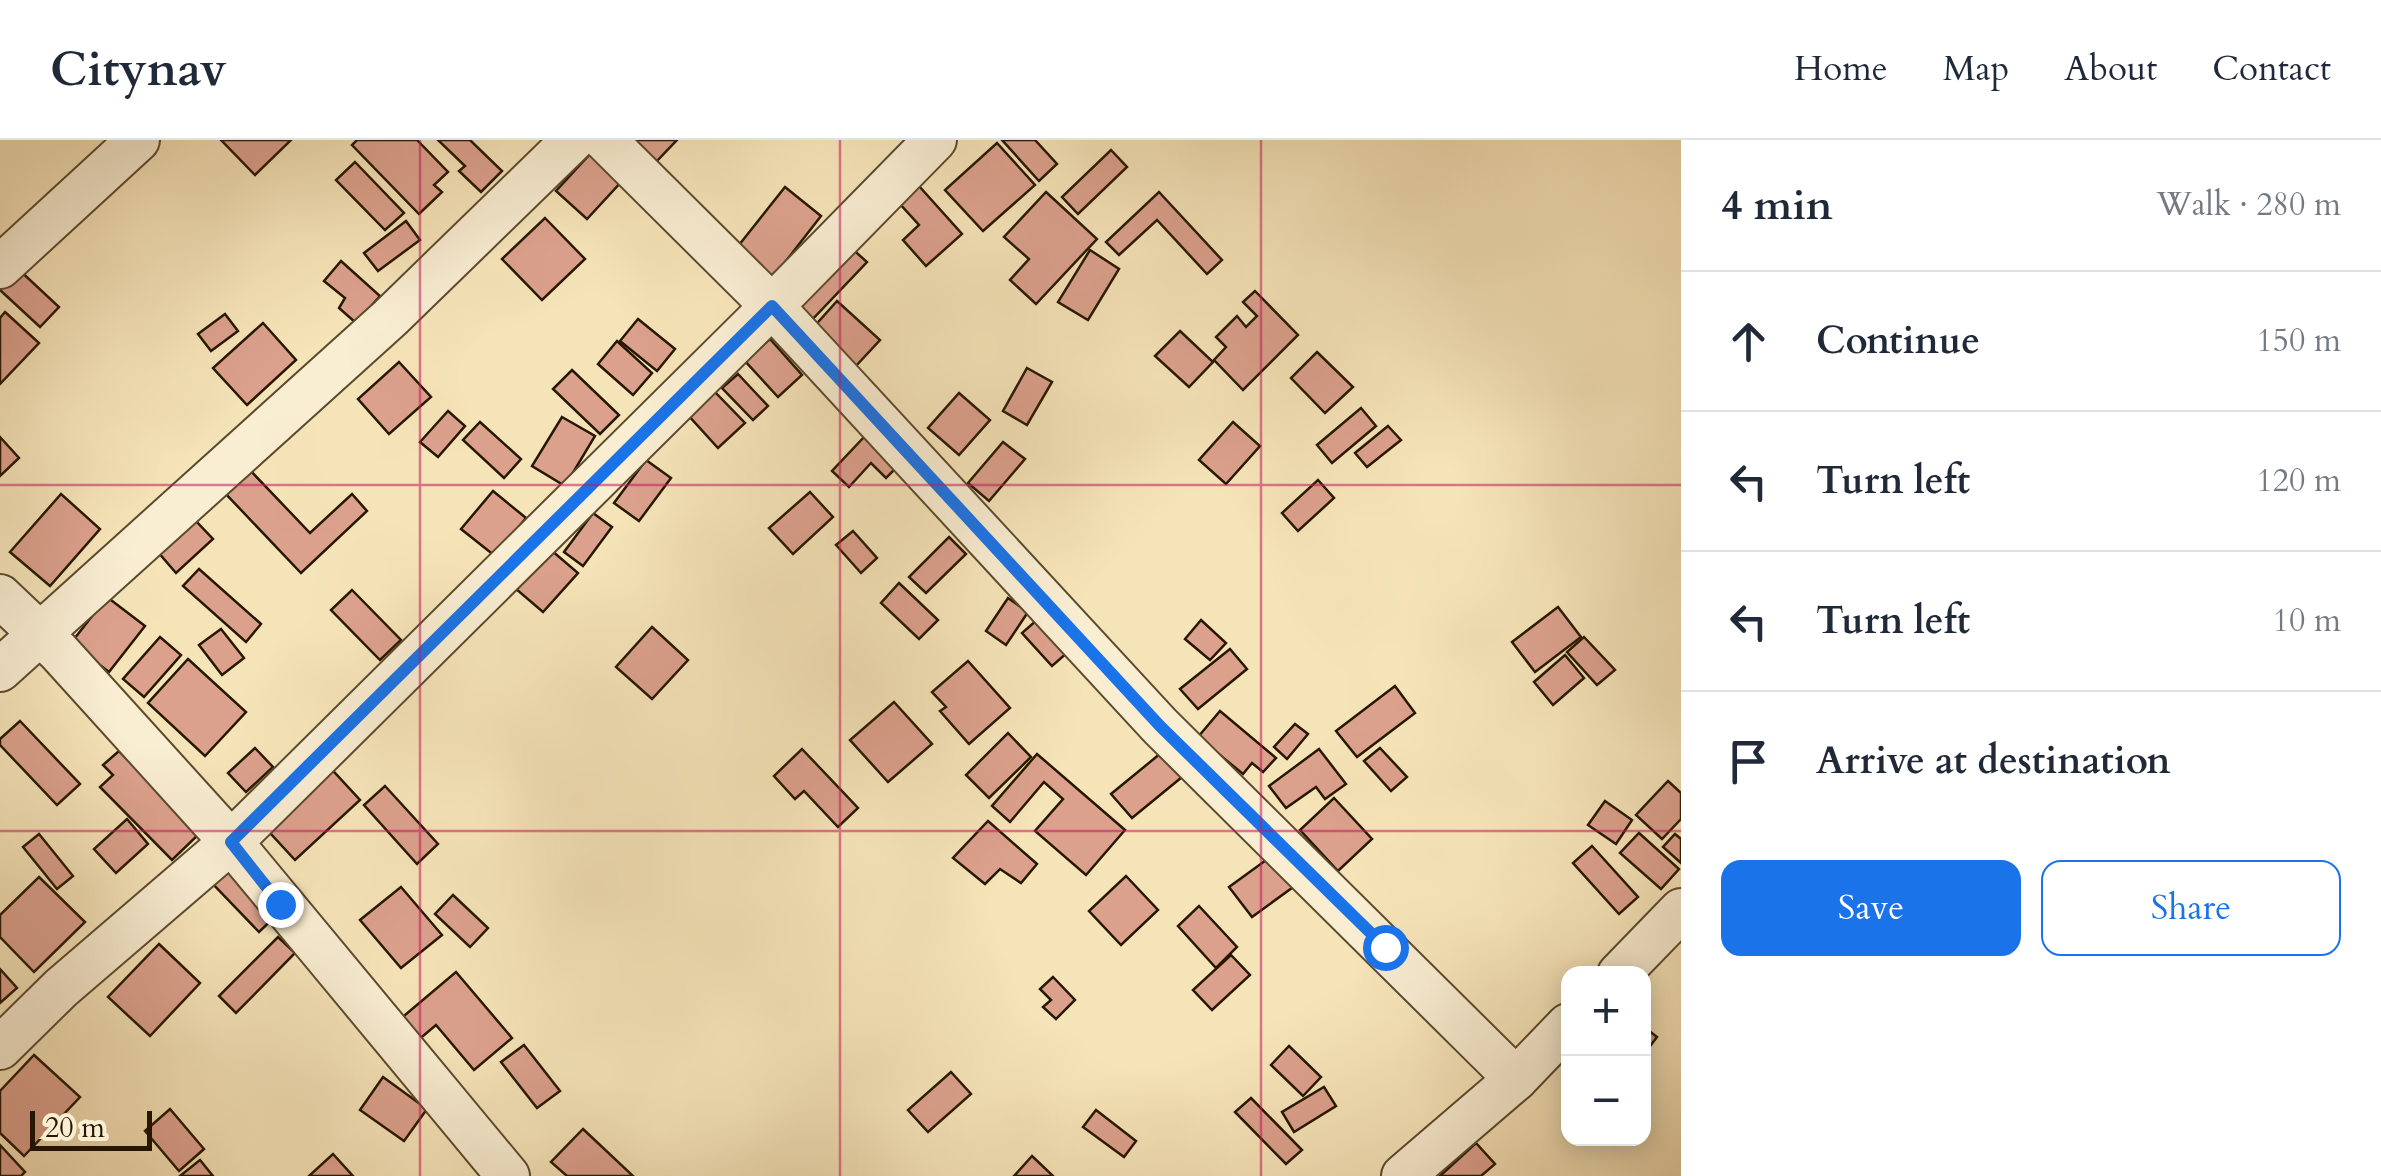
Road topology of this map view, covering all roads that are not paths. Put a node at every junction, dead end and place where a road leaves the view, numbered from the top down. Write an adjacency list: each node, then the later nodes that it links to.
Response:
1 (138, 140): 5 (street)
2 (572, 140): 8 (street)
3 (605, 140): 6 (street)
4 (934, 140): 6 (street)
5 (0, 267)
6 (772, 306): 10 (street); 15 (street)
7 (0, 596): 8 (street)
8 (40, 633): 9 (street); 10 (street)
9 (0, 670)
10 (231, 842): 14 (street); 16 (street)
11 (1681, 910): 12 (street)
12 (1627, 966)
13 (1561, 1032): 15 (street)
14 (0, 1048)
15 (1516, 1079): 17 (street)
16 (508, 1176)
17 (1403, 1176)

